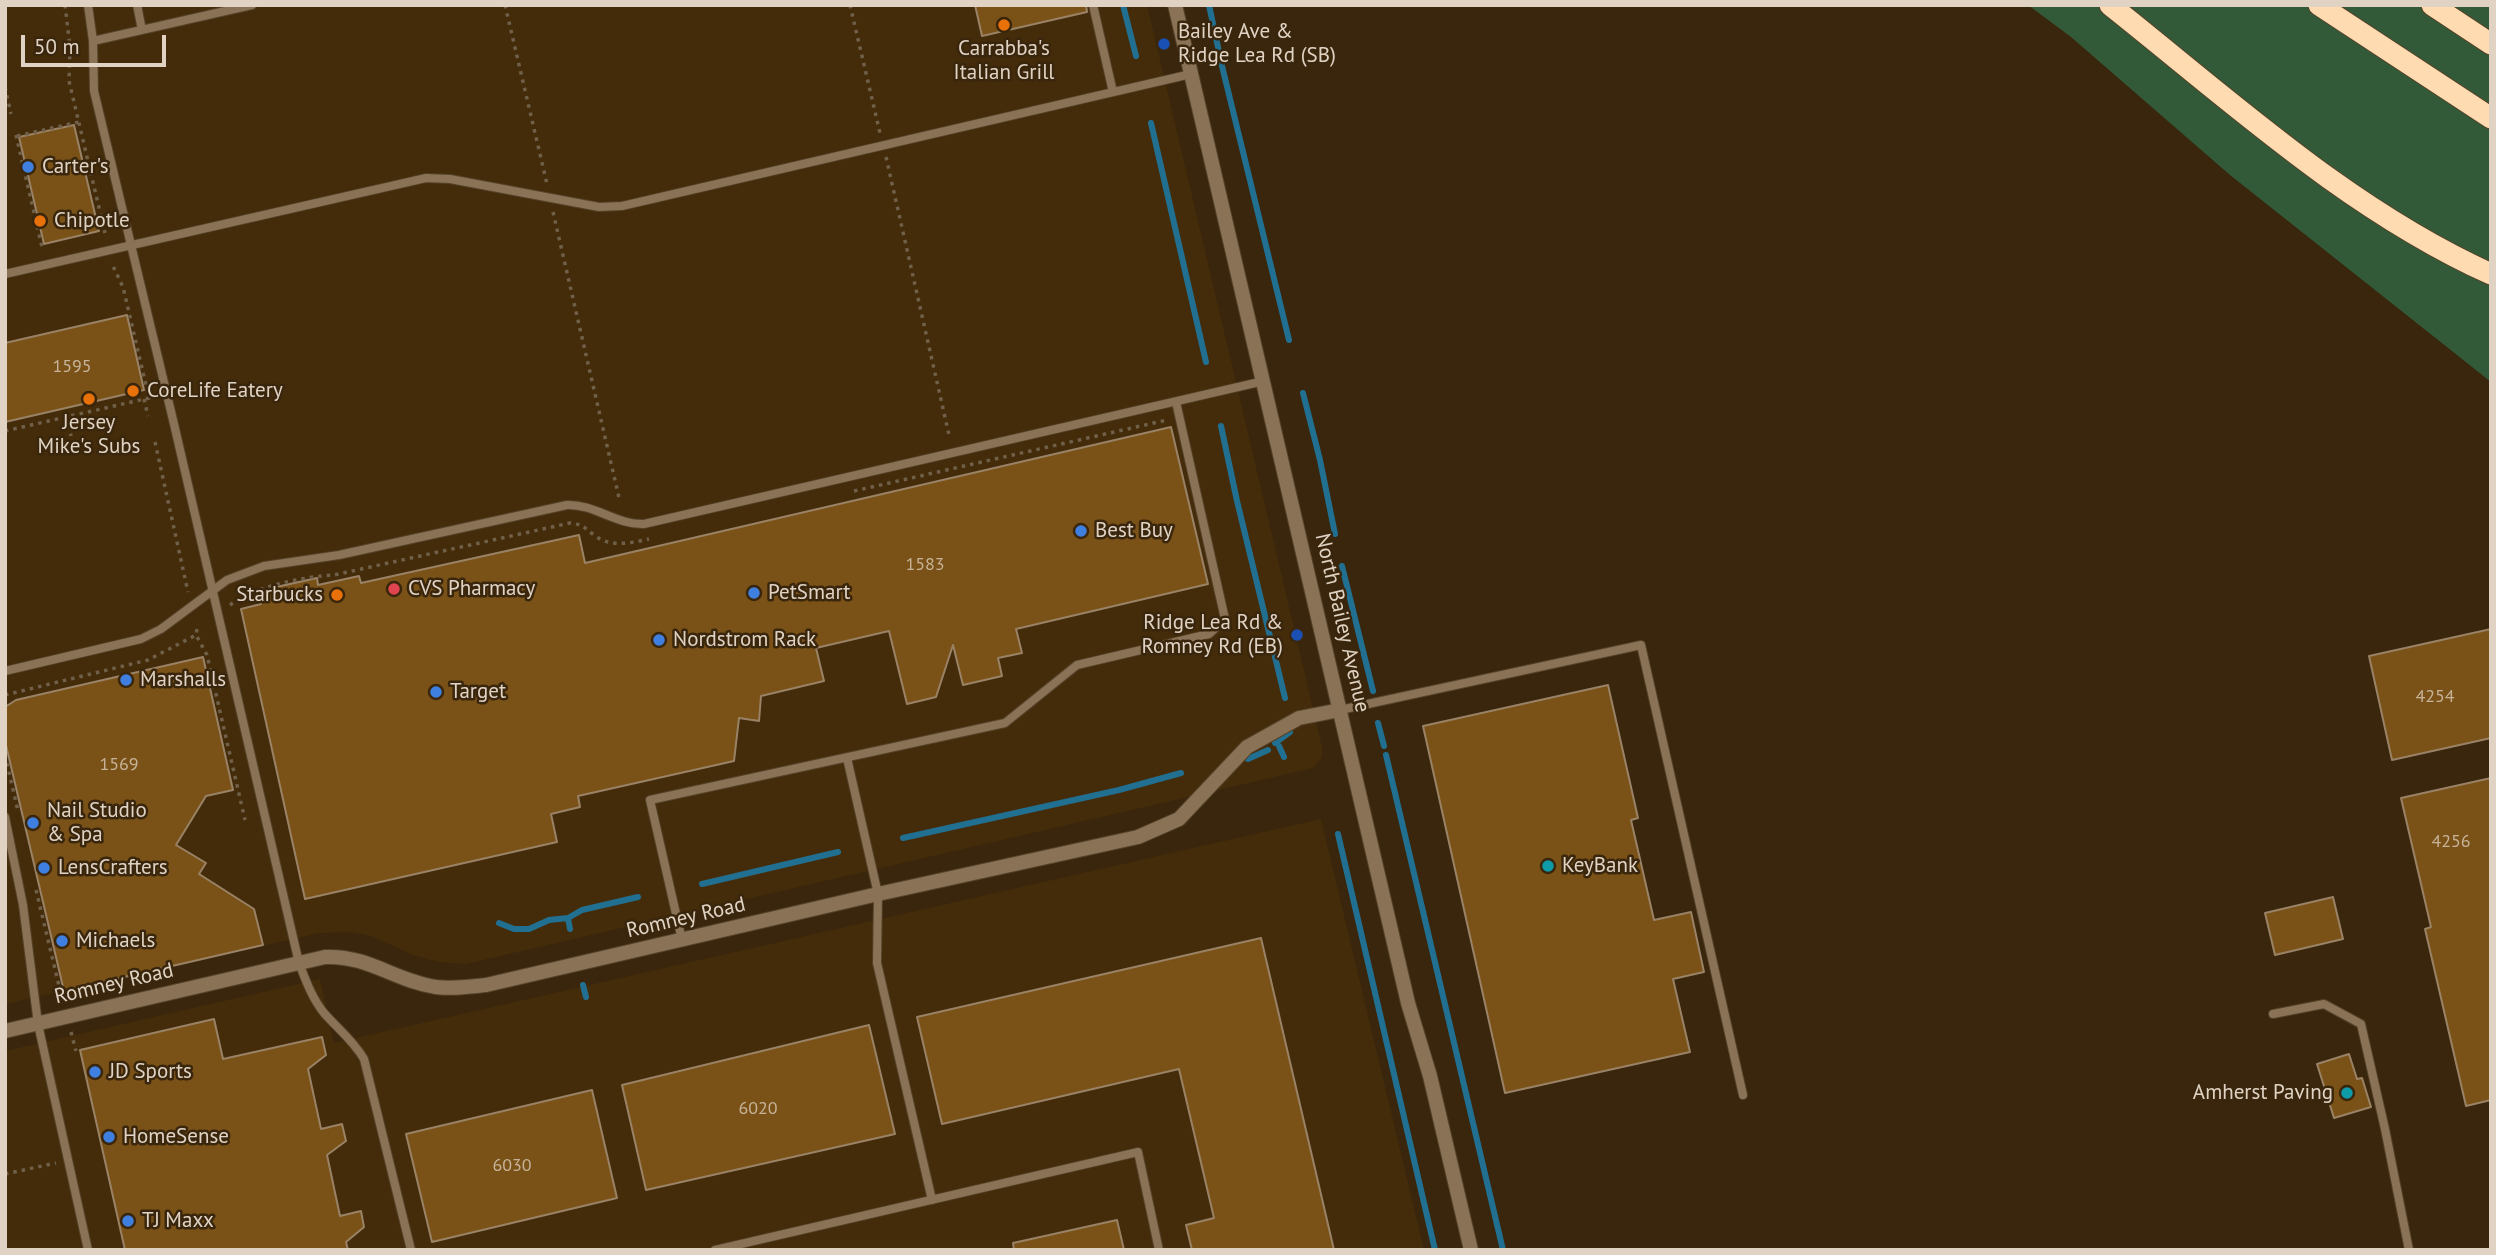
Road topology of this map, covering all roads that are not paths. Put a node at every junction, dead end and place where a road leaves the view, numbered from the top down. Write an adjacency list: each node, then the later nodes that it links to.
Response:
1 (88, 5): 10 (lane)
2 (137, 5): 9 (lane)
3 (252, 5): 9 (lane)
4 (1093, 5): 13 (lane)
5 (1175, 5): 12 (street, North Bailey Avenue)
6 (2110, 5): 17 (highway)
7 (2319, 5): 14 (highway)
8 (2432, 5): 11 (highway)
9 (142, 30): 10 (lane)
10 (93, 41): 15 (lane)
11 (2491, 44)
12 (1191, 74): 13 (lane); 18 (street, North Bailey Avenue)
13 (1113, 92): 15 (lane)
14 (2491, 118)
15 (131, 246): 16 (lane); 20 (lane)
16 (5, 274)
17 (2491, 274)
18 (1264, 381): 19 (lane); 22 (street, North Bailey Avenue)
19 (1176, 402): 20 (lane); 23 (lane)
20 (213, 590): 21 (lane); 27 (lane)
21 (5, 671)
22 (1340, 710): 25 (street, Romney Road); 31 (lane); 37 (street, North Bailey Avenue)
23 (846, 758): 25 (lane); 26 (lane)
24 (5, 817): 29 (lane)
25 (878, 894): 26 (street, Romney Road); 32 (lane)
26 (682, 940): 27 (street, Romney Road)
27 (299, 963): 29 (street, Romney Road); 34 (lane)
28 (2273, 1014): 38 (lane)
29 (38, 1024): 30 (street, Romney Road); 33 (lane)
30 (5, 1031)
31 (1743, 1095)
32 (932, 1200): 35 (lane); 36 (lane)
33 (88, 1250)
34 (411, 1250)
35 (715, 1250)
36 (1159, 1250)
37 (1471, 1250)
38 (2409, 1250)

